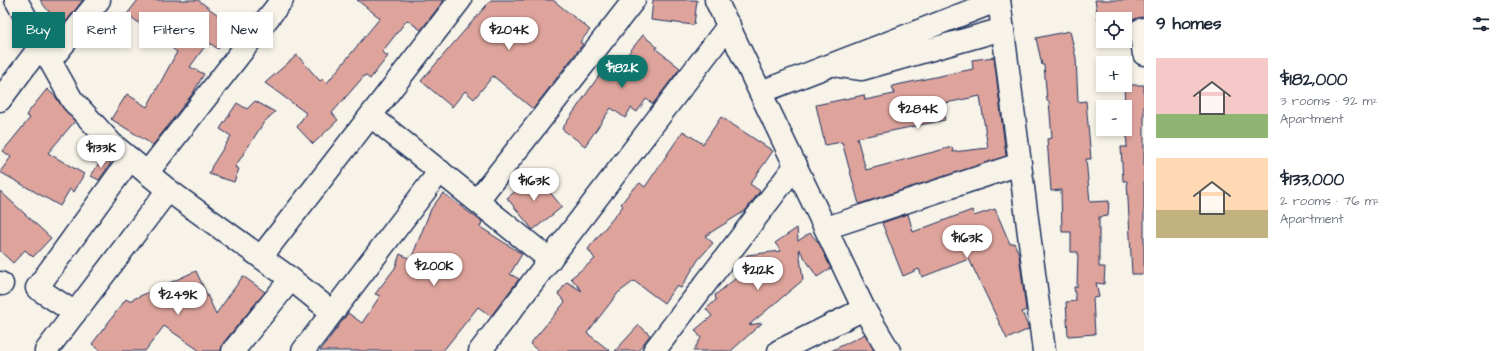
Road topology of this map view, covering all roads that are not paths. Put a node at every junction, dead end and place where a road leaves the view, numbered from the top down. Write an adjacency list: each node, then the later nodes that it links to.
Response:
1 (16, 0): 11 (street)
2 (99, 0): 11 (street)
3 (282, 0): 21 (street)
4 (460, 0): 16 (street)
5 (634, 0): 23 (street)
6 (716, 0): 8 (street)
7 (999, 0): 9 (street); 13 (street)
8 (729, 25): 14 (street); 26 (street)
9 (1003, 29): 13 (street); 18 (street)
10 (1144, 29): 12 (street)
11 (46, 52): 15 (street); 17 (street)
12 (1144, 54)
13 (830, 65): 14 (street)
14 (761, 92): 19 (street)
15 (0, 100)
16 (371, 116): 20 (street); 25 (street)
17 (130, 159): 21 (street); 30 (street)
18 (1020, 164): 24 (street); 38 (street)
19 (796, 165): 24 (street); 35 (street)
20 (440, 171): 23 (street); 29 (street)
21 (148, 173): 22 (street)
22 (168, 190): 25 (street); 30 (street)
23 (477, 201): 26 (street)
24 (826, 228): 28 (street)
25 (261, 257): 27 (street)
26 (550, 260): 34 (street)
27 (291, 280): 29 (street); 32 (street)
28 (864, 309): 36 (street); 37 (street)
29 (332, 312): 33 (street)
30 (75, 313): 31 (street)
31 (46, 351)
32 (233, 351)
33 (303, 351)
34 (480, 351)
35 (654, 351)
36 (779, 351)
37 (890, 351)
38 (1044, 351)

